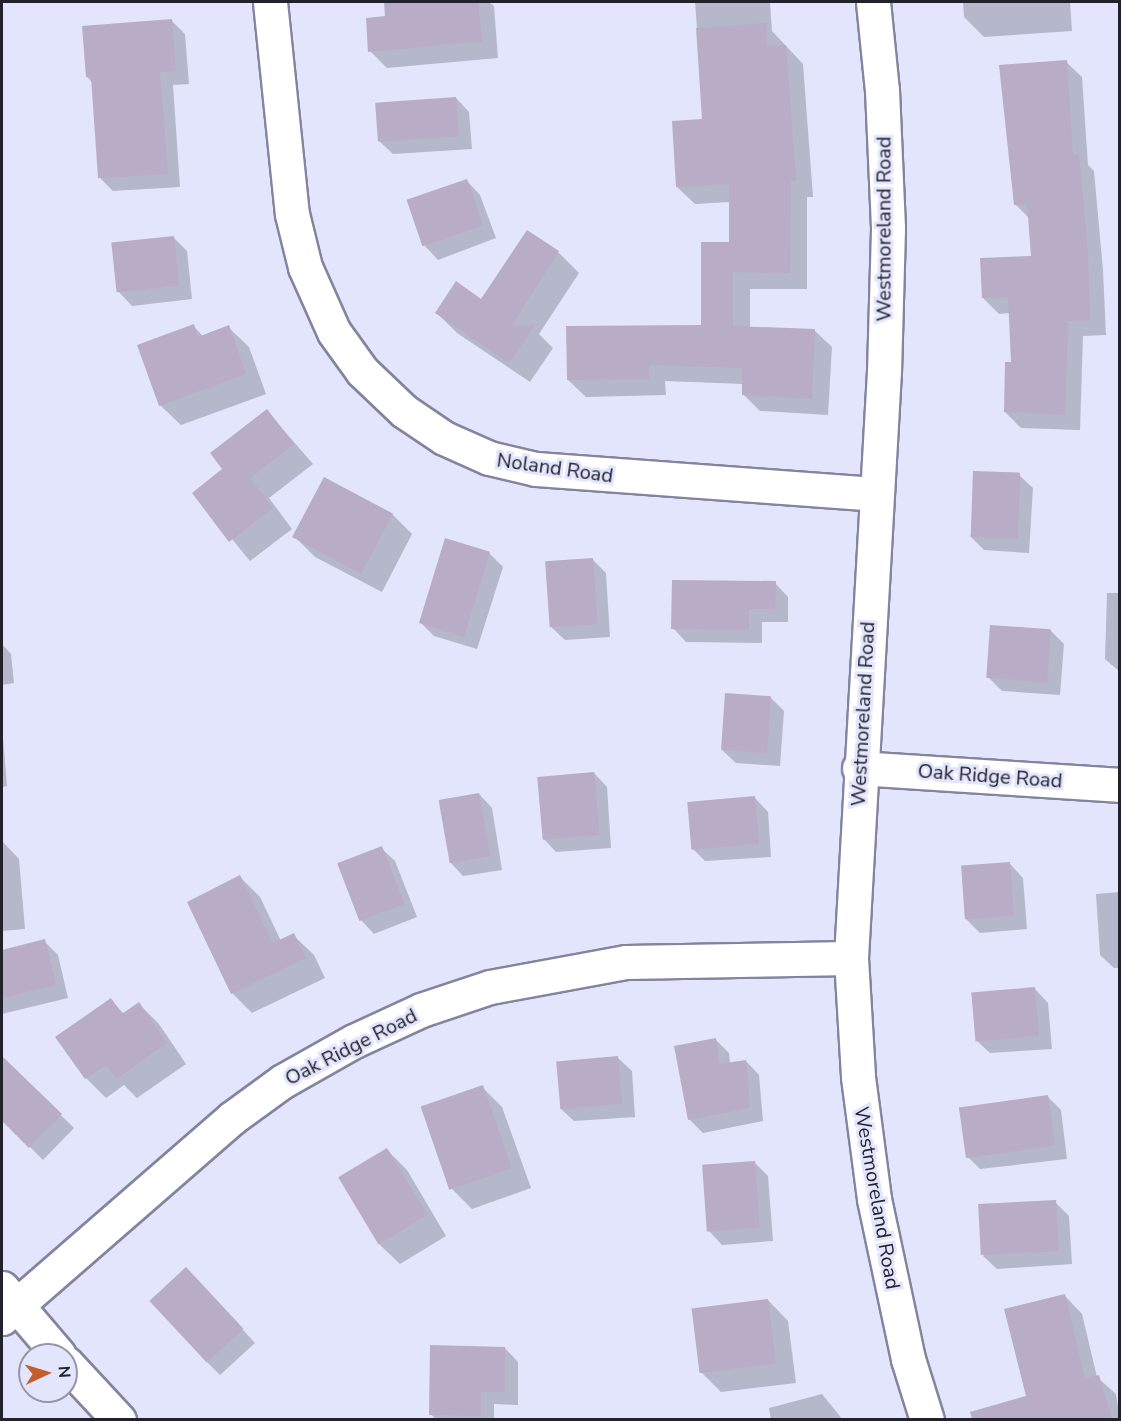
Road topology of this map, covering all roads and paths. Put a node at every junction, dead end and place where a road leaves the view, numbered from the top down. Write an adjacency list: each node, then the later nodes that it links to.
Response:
1 (270, 2): 3 (street, Noland Road)
2 (873, 2): 3 (street, Westmoreland Road)
3 (876, 494): 4 (street, Westmoreland Road)
4 (860, 768): 5 (street, Oak Ridge Road); 6 (street, Westmoreland Road)
5 (1119, 786)
6 (851, 958): 7 (street, Oak Ridge Road); 11 (street, Westmoreland Road)
7 (6, 1303): 8 (street)
8 (47, 1343)
9 (78, 1376): 10 (street)
10 (119, 1419)
11 (927, 1419)

